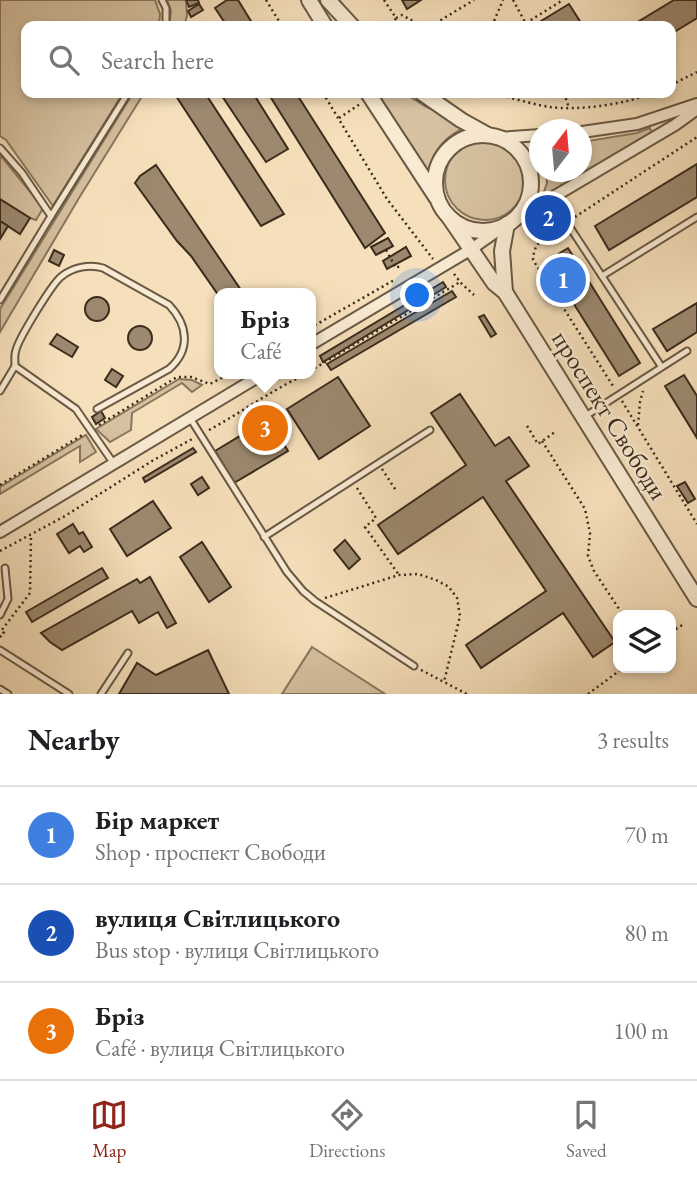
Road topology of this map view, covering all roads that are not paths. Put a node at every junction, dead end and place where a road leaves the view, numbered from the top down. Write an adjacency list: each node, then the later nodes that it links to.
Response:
1 (162, 0): 4 (lane)
2 (309, 0): 5 (street)
3 (328, 0): 6 (street)
4 (166, 21)
5 (322, 21)
6 (347, 21)
7 (125, 98): 17 (lane)
8 (372, 98): 16 (street)
9 (429, 98): 13 (street)
10 (697, 106): 11 (street); 15 (street)
11 (592, 131)
12 (529, 135): 13 (street)
13 (494, 137): 16 (street); 20 (street)
14 (0, 148): 17 (lane)
15 (552, 200): 20 (street); 22 (lane)
16 (439, 201): 19 (street)
17 (51, 216): 24 (lane)
18 (697, 216): 22 (lane)
19 (449, 217): 20 (street); 21 (street, проспект Свободи)
20 (512, 222): 21 (street); 23 (street, проспект Свободи)
21 (470, 250): 23 (street, проспект Свободи); 25 (street)
22 (602, 275): 28 (lane)
23 (505, 292): 33 (street, проспект Свободи)
24 (0, 300)
25 (316, 341)
26 (687, 351): 28 (lane)
27 (15, 366): 30 (lane); 31 (lane); 35 (lane)
28 (661, 366): 33 (lane)
29 (255, 379): 32 (street)
30 (0, 391)
31 (97, 409)
32 (190, 418): 35 (street); 37 (lane)
33 (582, 418): 39 (street, проспект Свободи)
34 (430, 430): 37 (lane)
35 (114, 464): 36 (street)
36 (0, 531)
37 (264, 537): 43 (lane)
38 (5, 568): 40 (lane)
39 (697, 599)
40 (0, 615)
41 (0, 650): 46 (lane)
42 (128, 653): 47 (lane)
43 (414, 666)
44 (0, 689): 45 (lane)
45 (8, 694)
46 (69, 694)
47 (101, 694)

